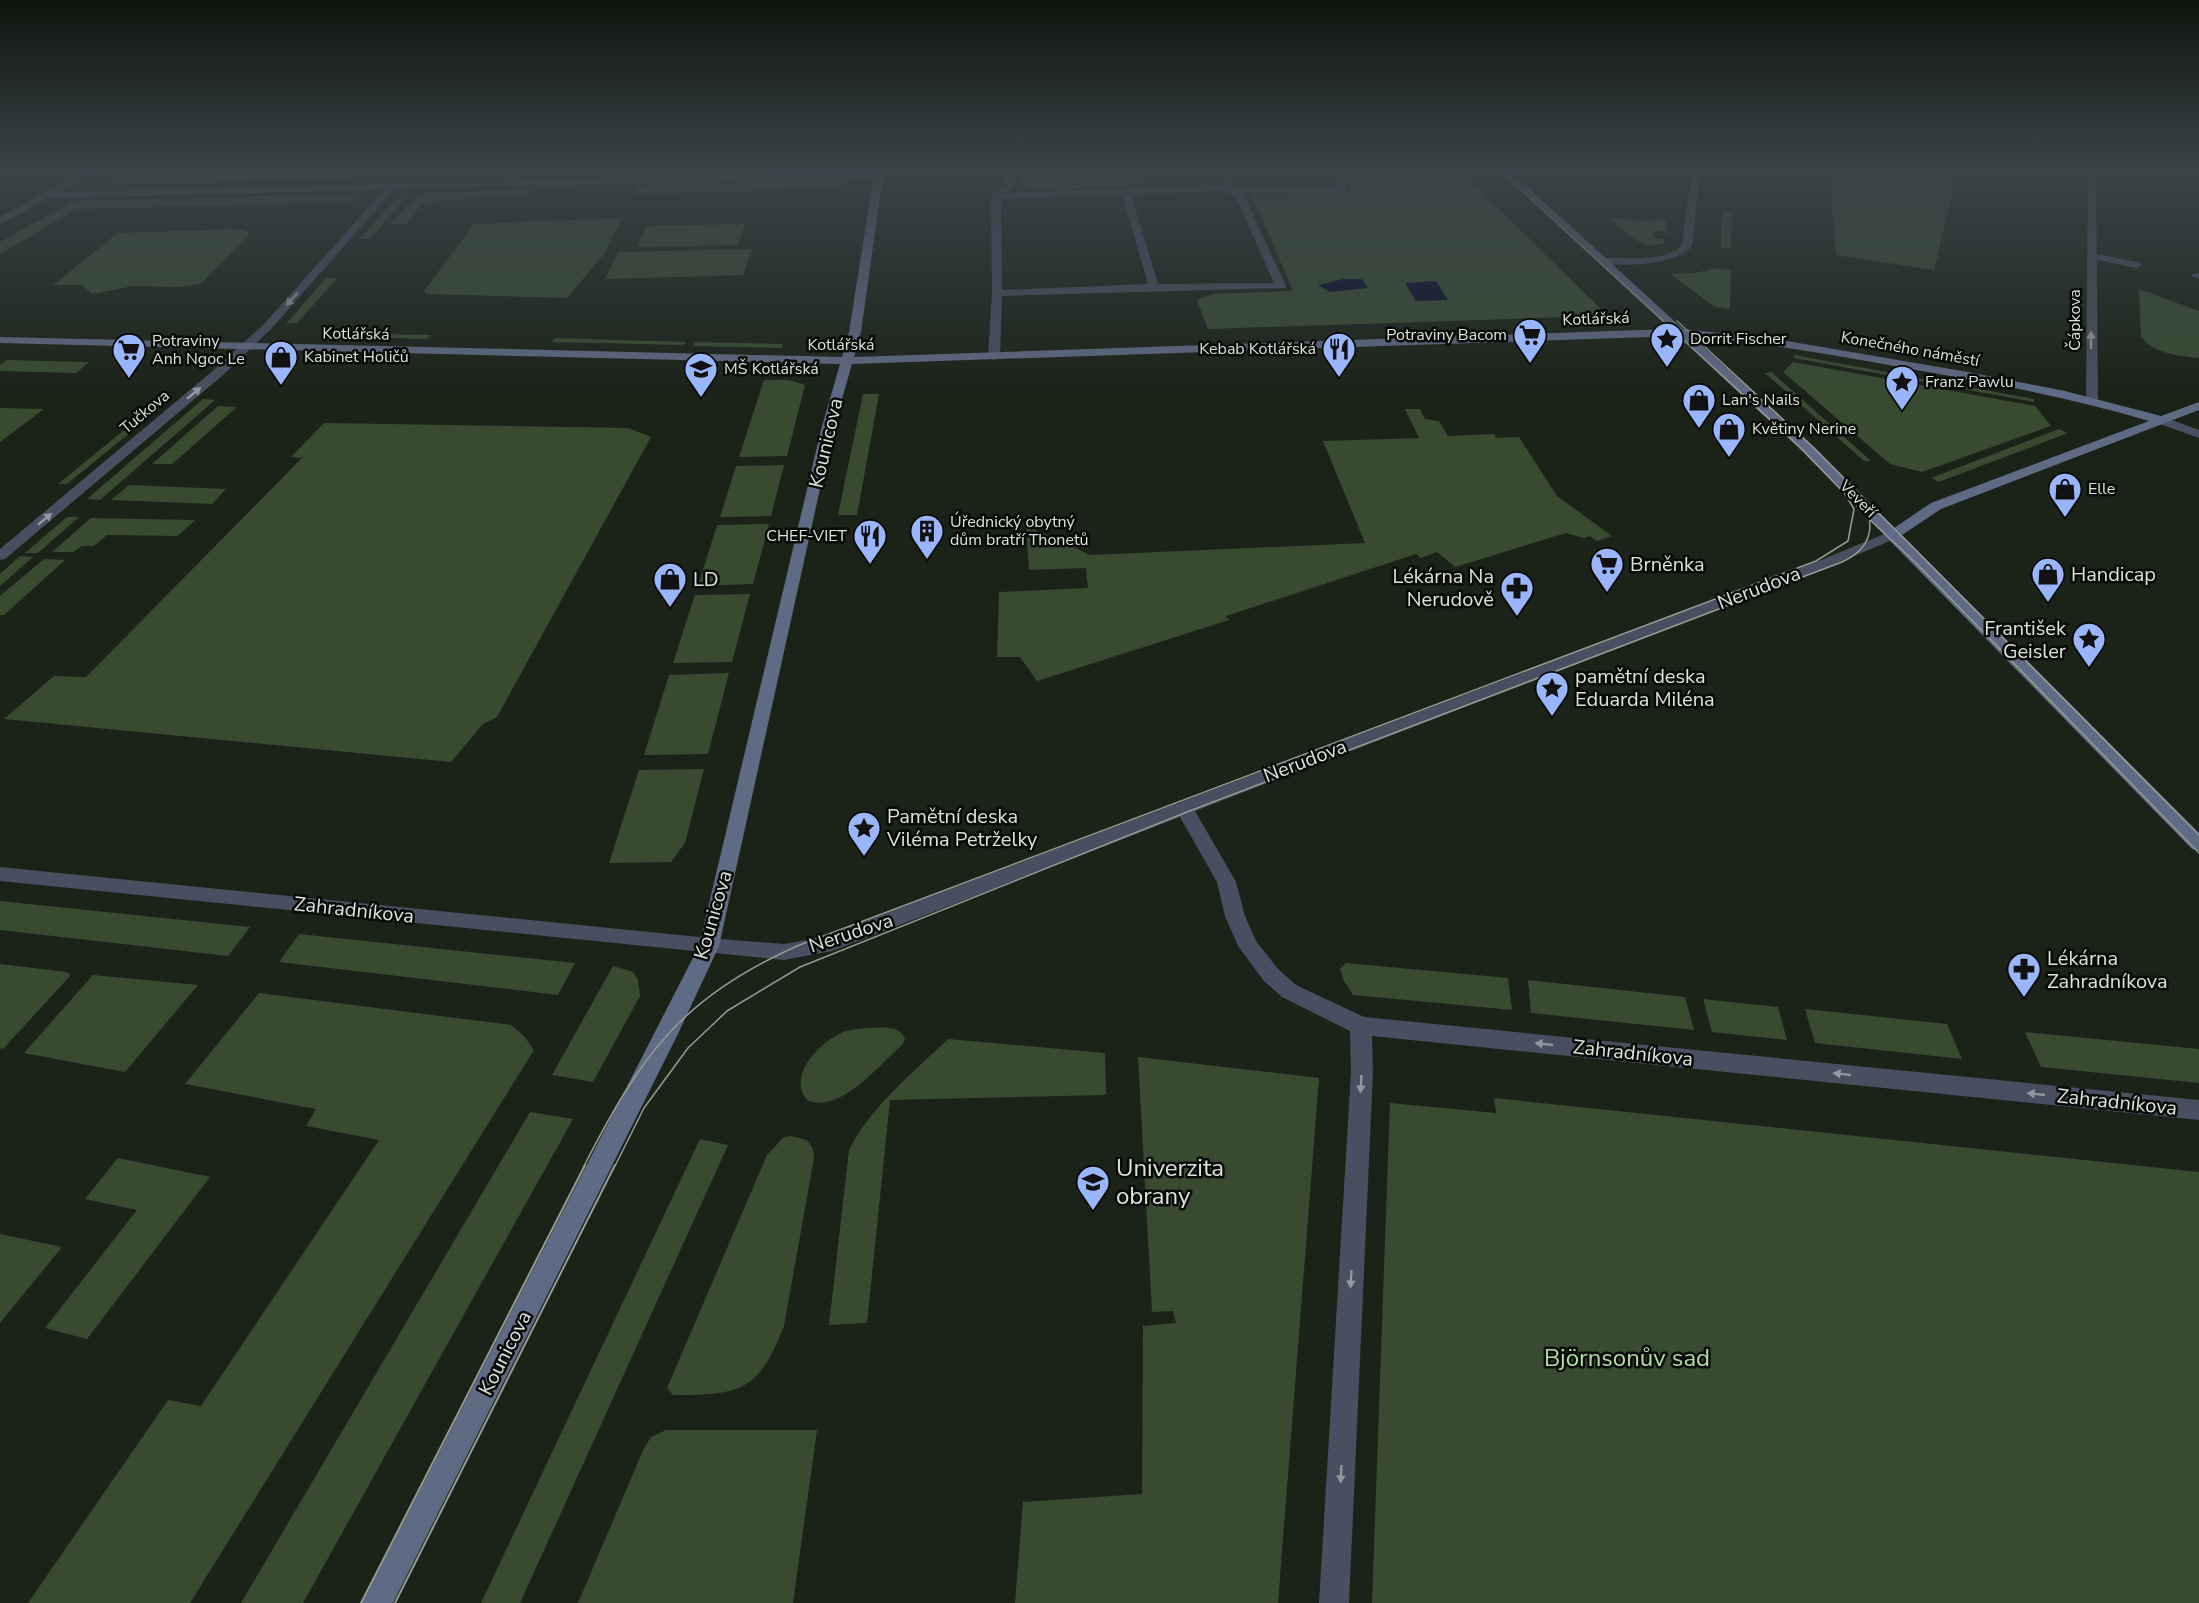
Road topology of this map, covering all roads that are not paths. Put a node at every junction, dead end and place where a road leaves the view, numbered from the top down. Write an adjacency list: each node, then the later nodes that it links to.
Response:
1 (342, 243): 16 (street, Tučkova, one-way to 16)
2 (869, 243): 18 (main road, Kounicova)
3 (997, 243): 13 (street)
4 (1141, 243): 12 (street)
5 (1262, 243): 12 (street)
6 (1584, 243): 10 (main road, Veveří)
7 (1687, 243): 10 (street)
8 (2092, 243): 9 (street, Čápkova)
9 (2092, 256): 11 (street); 19 (street, Čápkova, one-way to 9)
10 (1604, 261): 14 (main road, Veveří)
11 (2137, 265)
12 (1154, 287): 13 (street)
13 (998, 293): 17 (street)
14 (1682, 332): 17 (main road, Kotlářská); 19 (main road, Konečného náměstí); 23 (main road, Veveří)
15 (0, 340): 16 (main road, Kotlářská)
16 (243, 348): 18 (main road, Kotlářská); 24 (street, Tučkova, one-way to 16)
17 (994, 357): 18 (main road, Kotlářská)
18 (847, 361): 28 (main road, Kounicova)
19 (2091, 399): 21 (main road, Konečného náměstí)
20 (2199, 406): 21 (main road)
21 (2162, 420): 22 (street); 23 (main road)
22 (2199, 434)
23 (1894, 534): 25 (street, Nerudova); 26 (main road, Veveří)
24 (0, 556)
25 (1184, 808): 28 (street, Nerudova); 29 (street, Zahradníkova)
26 (2199, 844)
27 (0, 874): 28 (street, Zahradníkova)
28 (709, 946): 31 (main road, Kounicova)
29 (1361, 1026): 30 (street, Zahradníkova, one-way to 29); 32 (street, one-way to 32)
30 (2199, 1110)
31 (377, 1603)
32 (1334, 1603)

